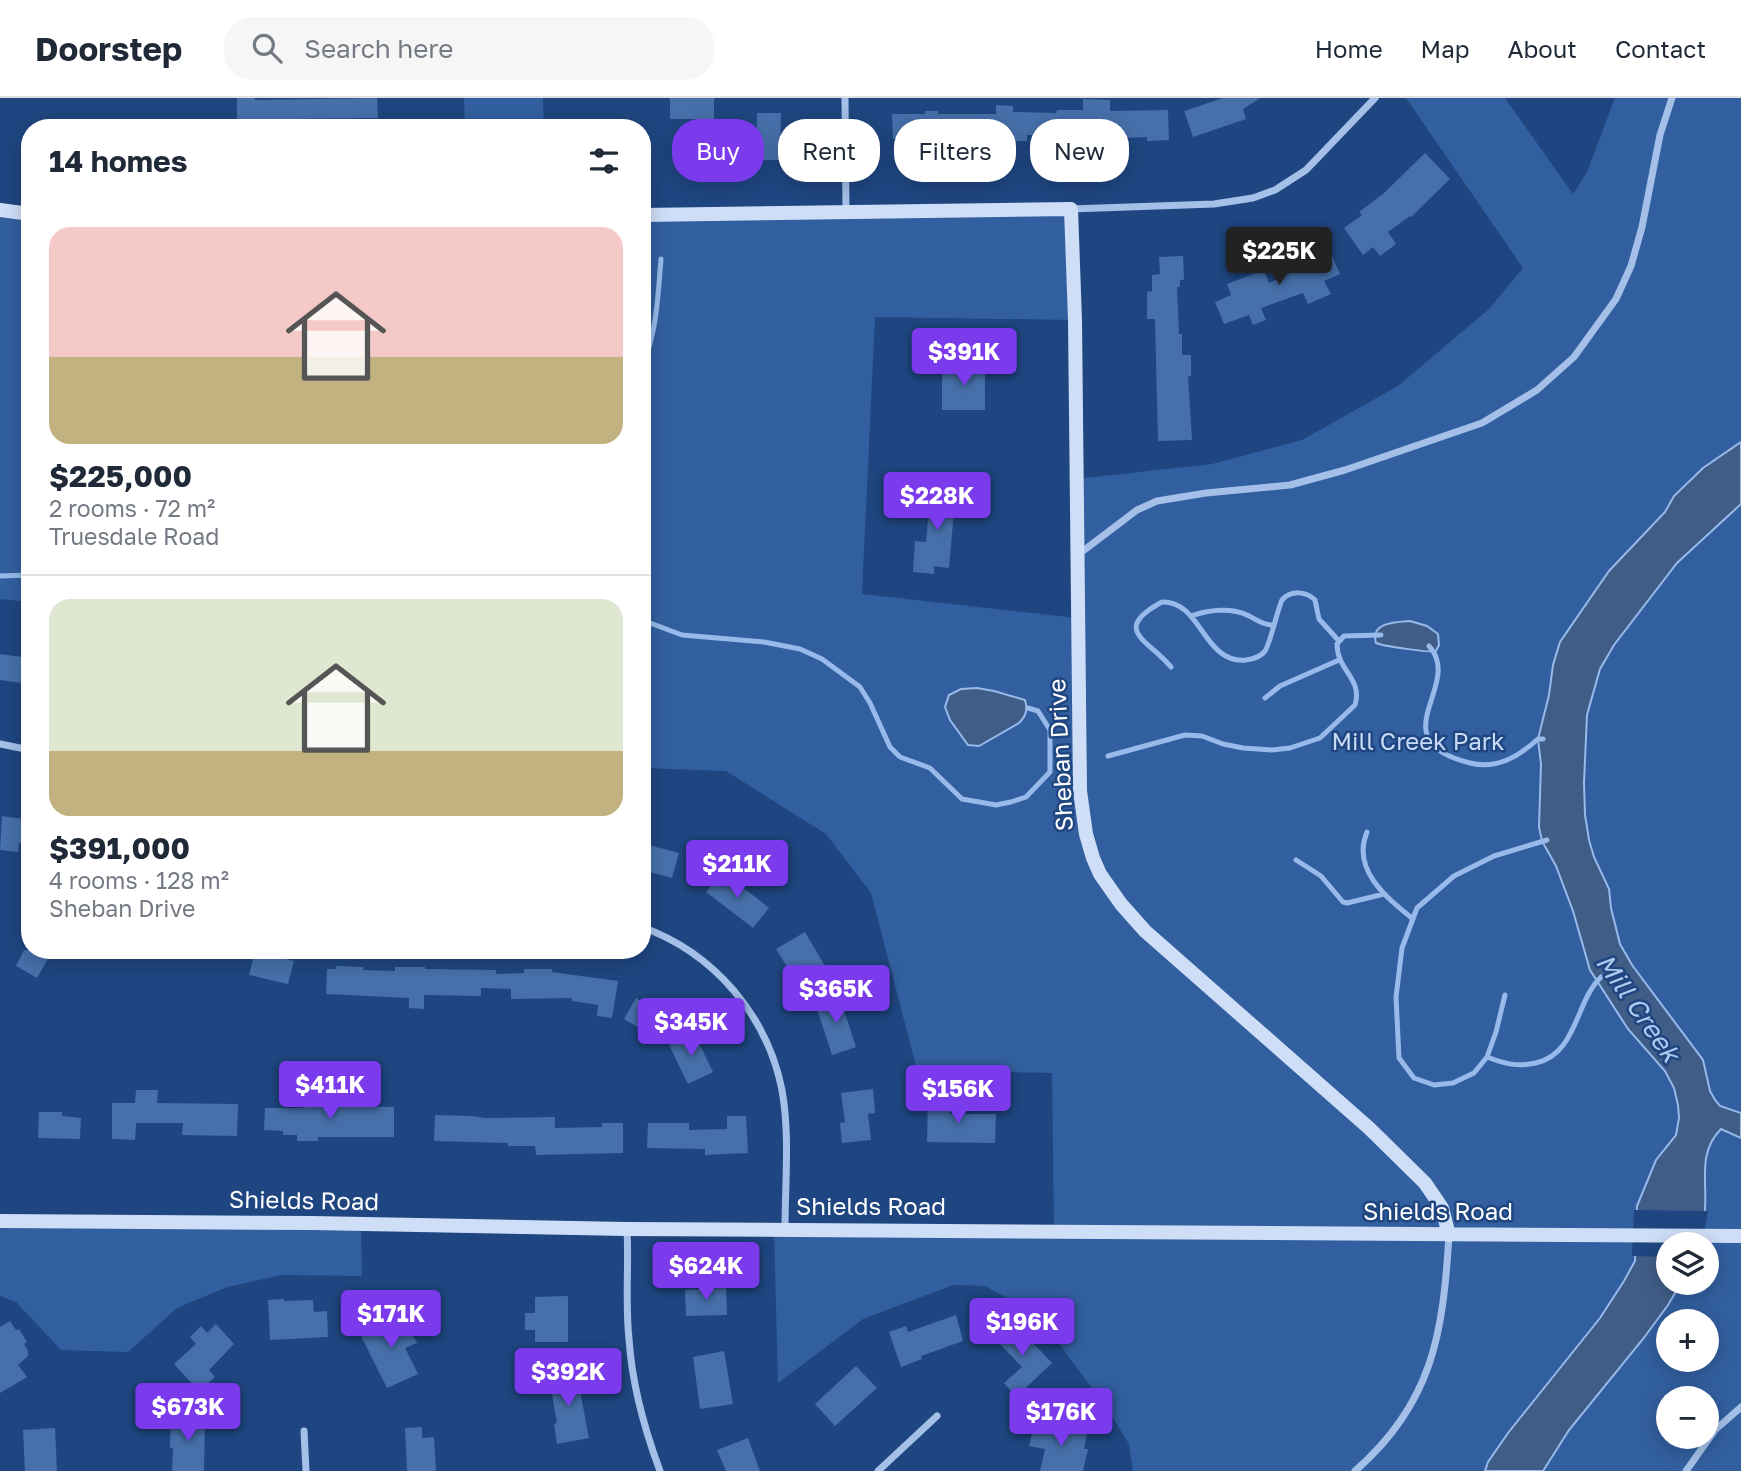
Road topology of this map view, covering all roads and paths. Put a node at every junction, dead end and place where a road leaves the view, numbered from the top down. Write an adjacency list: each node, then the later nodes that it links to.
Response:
1 (845, 98): 6 (street)
2 (1375, 98): 4 (street)
3 (1672, 98): 9 (street)
4 (1071, 209): 6 (main road); 9 (main road, Sheban Drive)
5 (0, 210): 7 (main road)
6 (846, 211): 8 (main road)
7 (21, 213)
8 (651, 215)
9 (1076, 556): 16 (main road, Sheban Drive)
10 (0, 744): 11 (street)
11 (21, 748)
12 (651, 931): 15 (street)
13 (0, 1220): 14 (main road, Shields Road)
14 (627, 1229): 15 (main road, Shields Road); 22 (street)
15 (785, 1229): 16 (main road, Shields Road)
16 (1449, 1235): 17 (main road, Shields Road); 24 (street)
17 (1737, 1236)
18 (1741, 1407): 25 (street)
19 (937, 1416): 23 (street)
20 (304, 1431): 21 (street)
21 (306, 1471)
22 (660, 1471)
23 (878, 1471)
24 (1355, 1471)
25 (1686, 1471)

